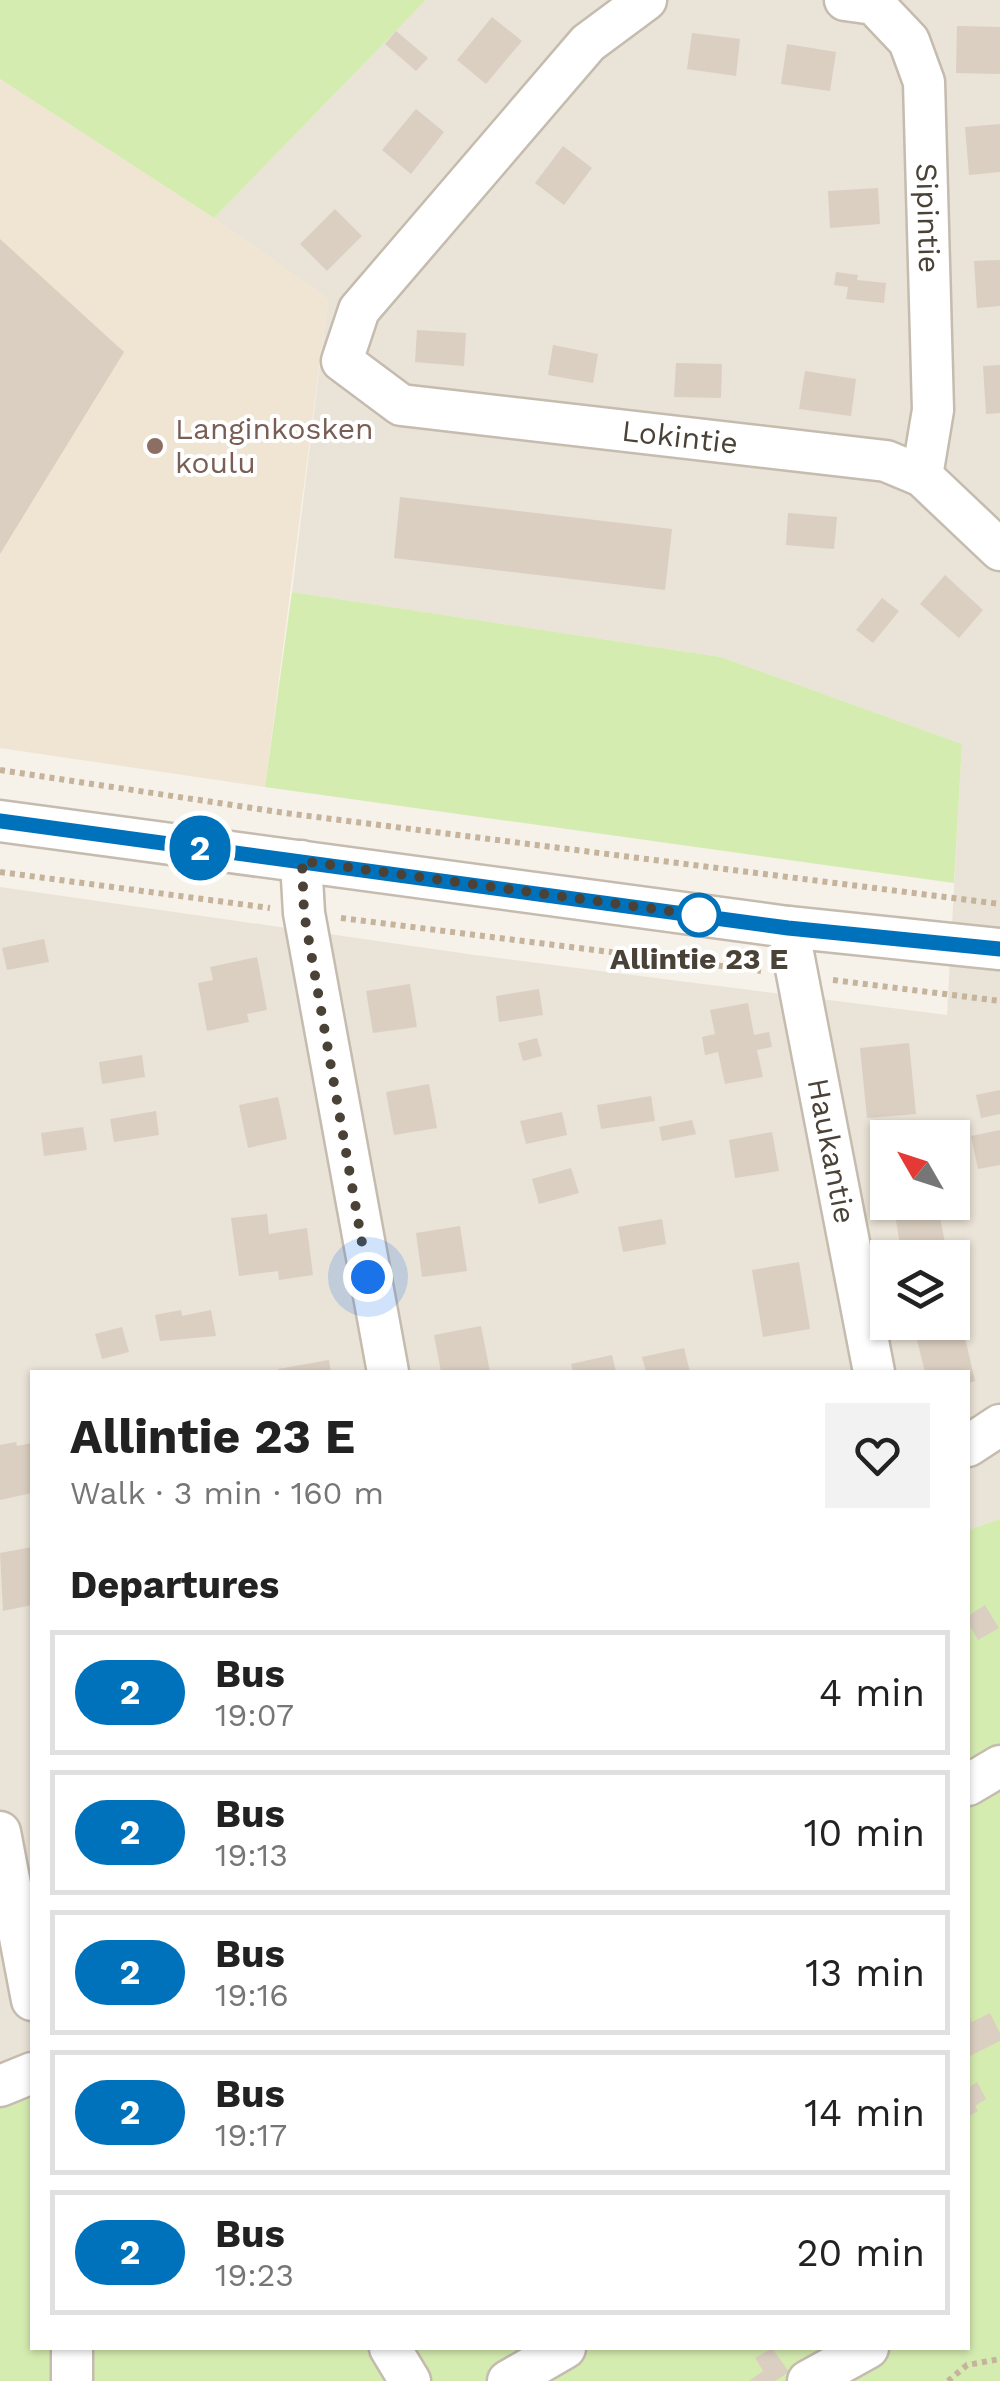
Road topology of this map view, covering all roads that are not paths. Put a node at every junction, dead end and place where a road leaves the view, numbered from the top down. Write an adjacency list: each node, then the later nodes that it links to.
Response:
1 (646, 0): 3 (street, Lokintie)
2 (845, 0): 3 (street, Sipintie)
3 (922, 476): 4 (street, Lokintie)
4 (1000, 550)
5 (0, 821): 6 (street)
6 (302, 861): 7 (street); 9 (street)
7 (788, 928): 8 (street); 10 (street, Haukantie)
8 (1000, 949)
9 (388, 1370)
10 (874, 1370)
11 (1000, 1425): 12 (street)
12 (970, 1445)
13 (1000, 1766): 14 (street)
14 (970, 1784)
15 (0, 1832): 16 (street)
16 (30, 1990)
17 (30, 2074): 18 (street)
18 (0, 2086)
19 (72, 2350): 23 (street)
20 (391, 2350): 24 (street)
21 (562, 2350): 25 (street)
22 (864, 2350): 26 (street)
23 (72, 2381)
24 (410, 2381)
25 (508, 2381)
26 (808, 2381)

